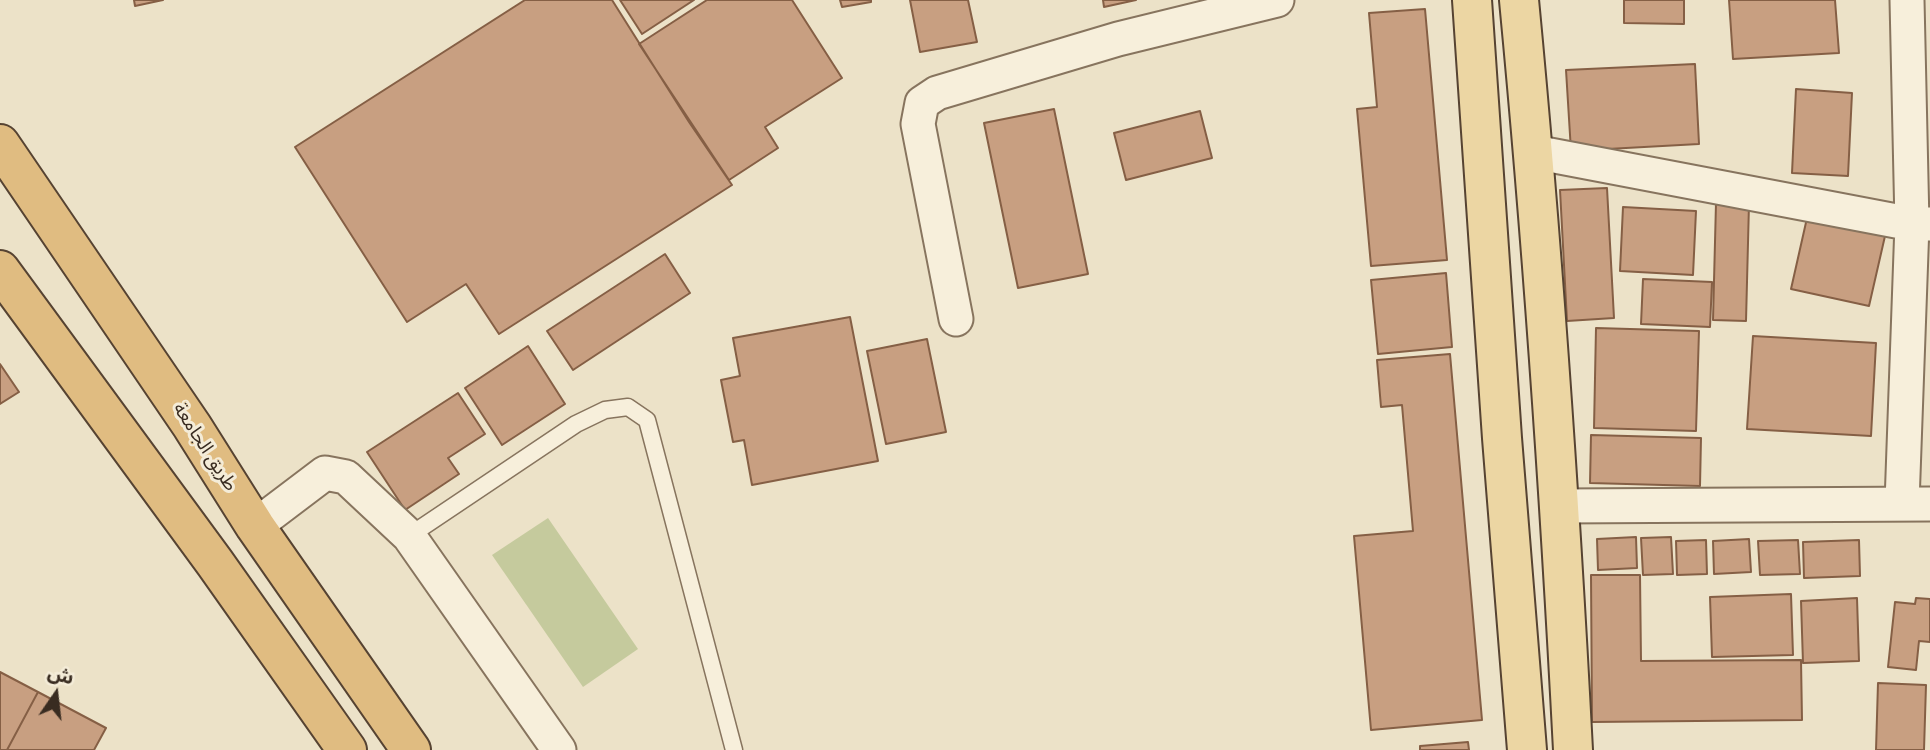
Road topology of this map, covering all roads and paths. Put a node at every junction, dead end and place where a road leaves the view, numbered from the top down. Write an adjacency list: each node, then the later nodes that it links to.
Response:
1 (1277, 0): 9 (street)
2 (1472, 0): 18 (main road)
3 (1519, 0): 6 (main road)
4 (1907, 0): 7 (street)
5 (0, 144): 12 (highway, طريق الجامعة)
6 (1534, 152): 7 (street); 11 (main road)
7 (1921, 224): 10 (street)
8 (0, 270): 14 (highway)
9 (956, 319)
10 (1916, 503): 11 (street)
11 (1560, 506): 19 (main road)
12 (256, 526): 13 (street); 15 (highway, طريق الجامعة)
13 (409, 536): 16 (street); 17 (lane)
14 (347, 750)
15 (411, 750)
16 (559, 750)
17 (734, 750)
18 (1527, 750)
19 (1573, 750)

